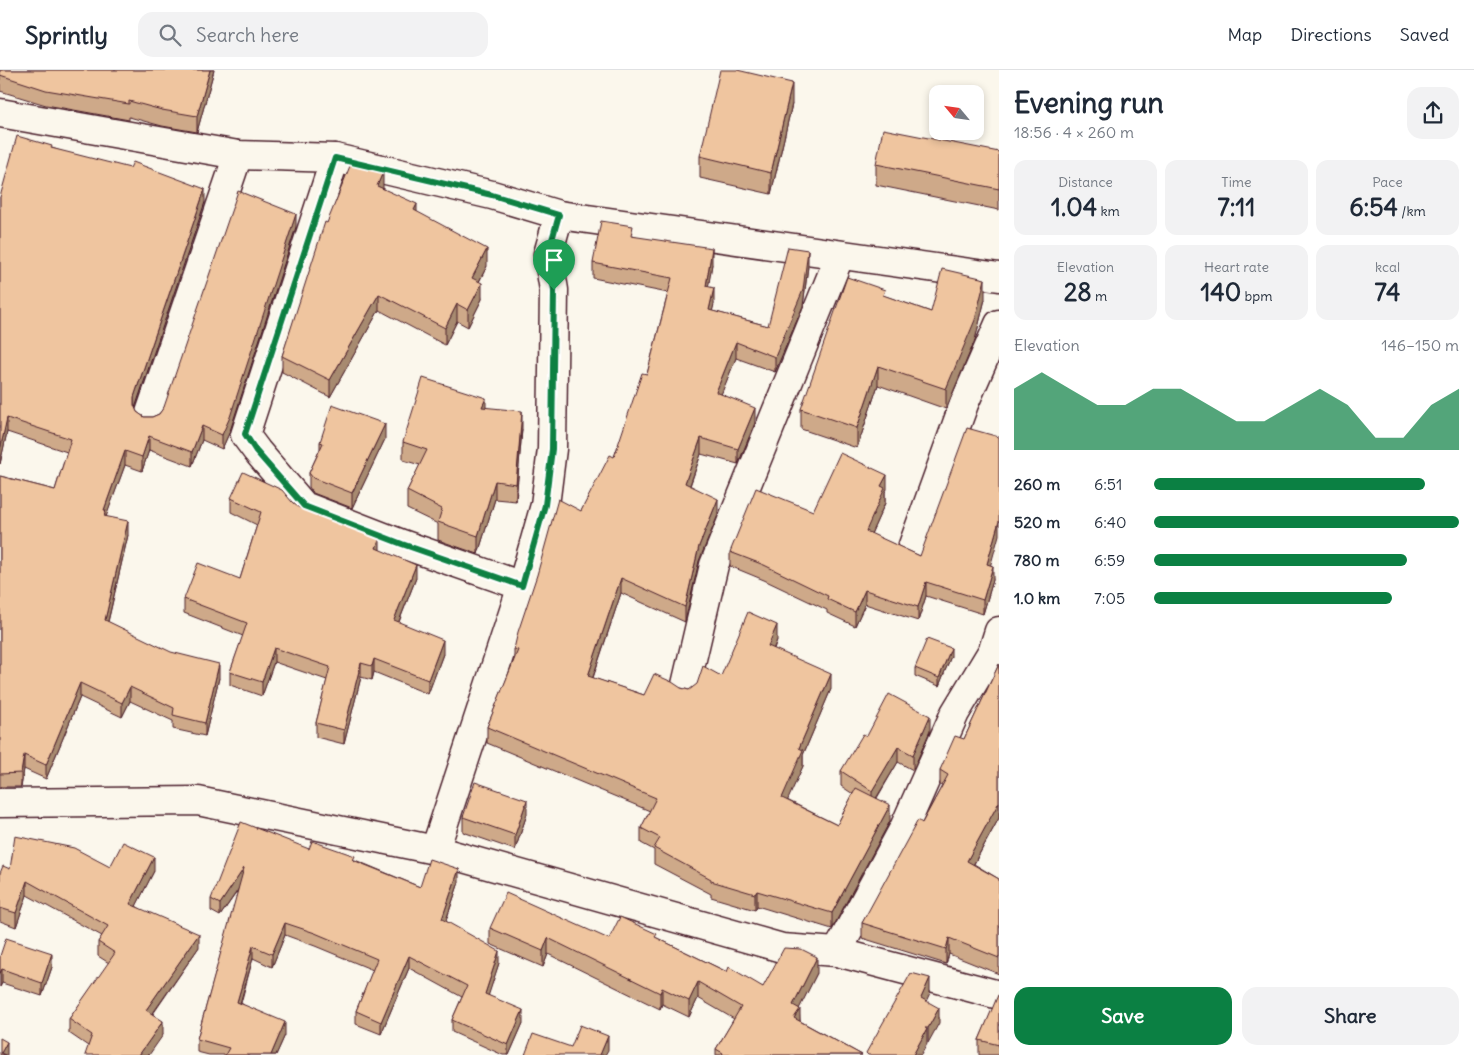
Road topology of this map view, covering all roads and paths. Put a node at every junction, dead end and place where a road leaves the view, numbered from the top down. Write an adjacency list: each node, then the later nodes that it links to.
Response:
1 (0, 113): 2 (street)
2 (238, 155): 3 (street); 8 (street)
3 (335, 158): 4 (street); 10 (street)
4 (559, 215): 5 (street); 10 (street)
5 (840, 255): 6 (street); 12 (street)
6 (999, 277)
7 (999, 324): 9 (street)
8 (149, 416)
9 (912, 548)
10 (522, 586): 14 (street)
11 (999, 631): 15 (street)
12 (685, 689)
13 (0, 803): 14 (street)
14 (435, 850): 15 (street)
15 (837, 952): 16 (street)
16 (999, 995)

